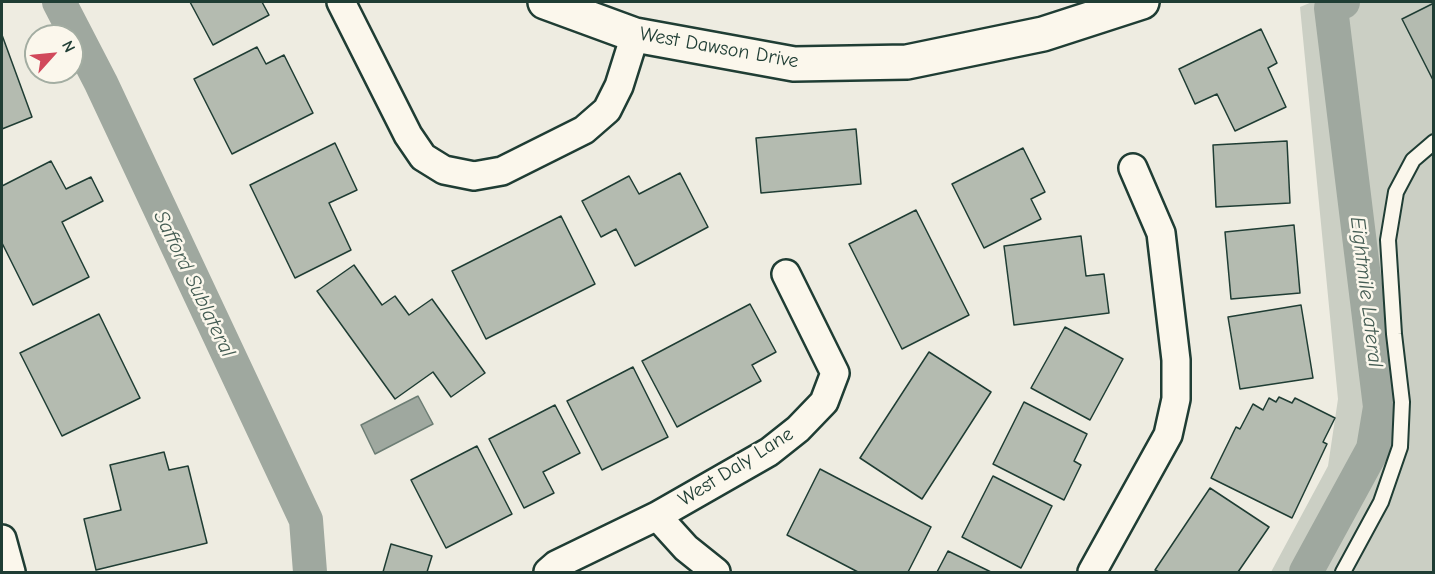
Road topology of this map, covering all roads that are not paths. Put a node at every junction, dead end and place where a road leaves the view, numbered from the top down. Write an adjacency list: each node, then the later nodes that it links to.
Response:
1 (341, 2): 4 (street)
2 (545, 2): 4 (street, West Dawson Drive)
3 (1142, 2): 4 (street, West Dawson Drive)
4 (635, 35)
5 (1434, 142): 14 (lane)
6 (1133, 168): 13 (street)
7 (786, 274): 8 (street, West Daly Lane)
8 (657, 516): 11 (street, West Daly Lane); 12 (street)
9 (2, 539): 10 (street)
10 (11, 573)
11 (548, 573)
12 (716, 573)
13 (1092, 573)
14 (1343, 573)

